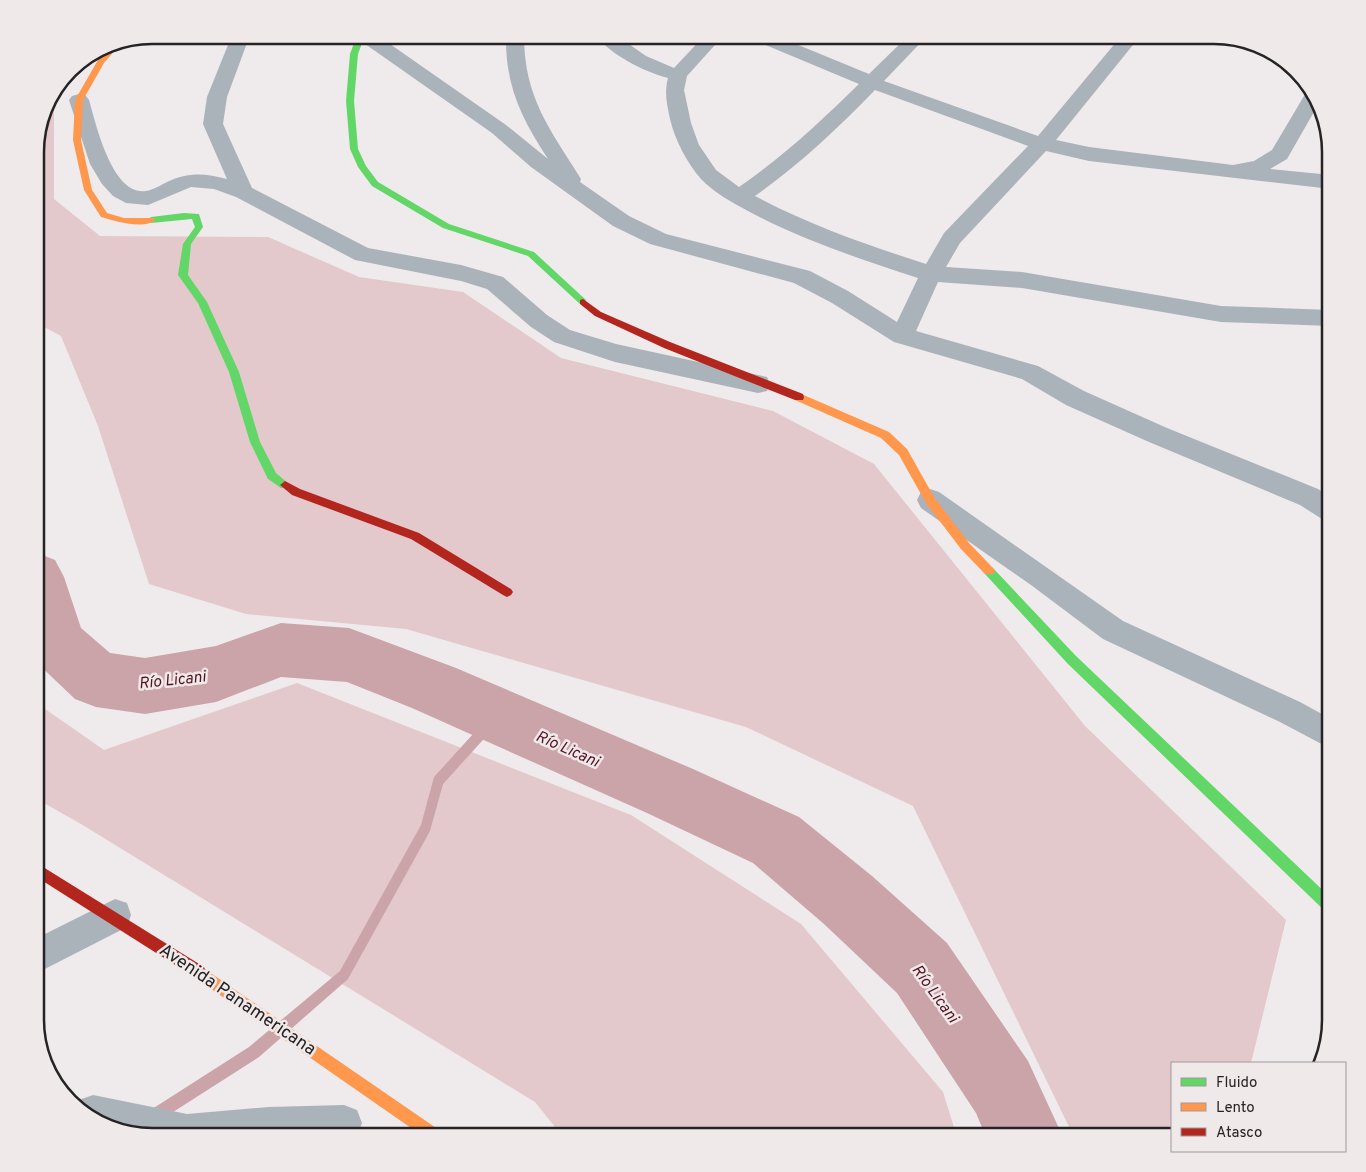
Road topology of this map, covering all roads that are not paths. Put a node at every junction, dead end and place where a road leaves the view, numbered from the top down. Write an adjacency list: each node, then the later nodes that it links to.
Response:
1 (238, 44): 19 (street)
2 (358, 44): 24 (street)
3 (378, 44): 18 (street)
4 (514, 44): 18 (street)
5 (617, 44): 11 (street)
6 (705, 44): 11 (street)
7 (779, 44): 12 (street)
8 (910, 44): 12 (street)
9 (1125, 44): 15 (street)
10 (110, 52): 13 (street)
11 (678, 75): 20 (street)
12 (870, 82): 15 (street); 20 (street)
13 (79, 100): 19 (street); 27 (street)
14 (1310, 103): 16 (street)
15 (1042, 144): 16 (street); 21 (street)
16 (1233, 172): 17 (street)
17 (1322, 181)
18 (578, 191): 23 (street)
19 (243, 192): 24 (street)
20 (740, 197): 21 (street)
21 (931, 274): 22 (street); 23 (street)
22 (1322, 318)
23 (902, 336): 26 (street)
24 (779, 388): 25 (street)
25 (930, 500): 28 (street); 30 (street)
26 (1322, 505)
27 (506, 592)
28 (1322, 730)
29 (44, 873): 31 (street, Avenida Panamericana)
30 (1322, 898)
31 (114, 915): 32 (street); 33 (street, Avenida Panamericana)
32 (44, 952)
33 (363, 1084): 38 (street); 39 (street, Avenida Panamericana)
34 (99, 1114): 35 (street)
35 (167, 1128)
36 (234, 1128): 37 (street)
37 (313, 1128)
38 (343, 1128)
39 (424, 1128)

